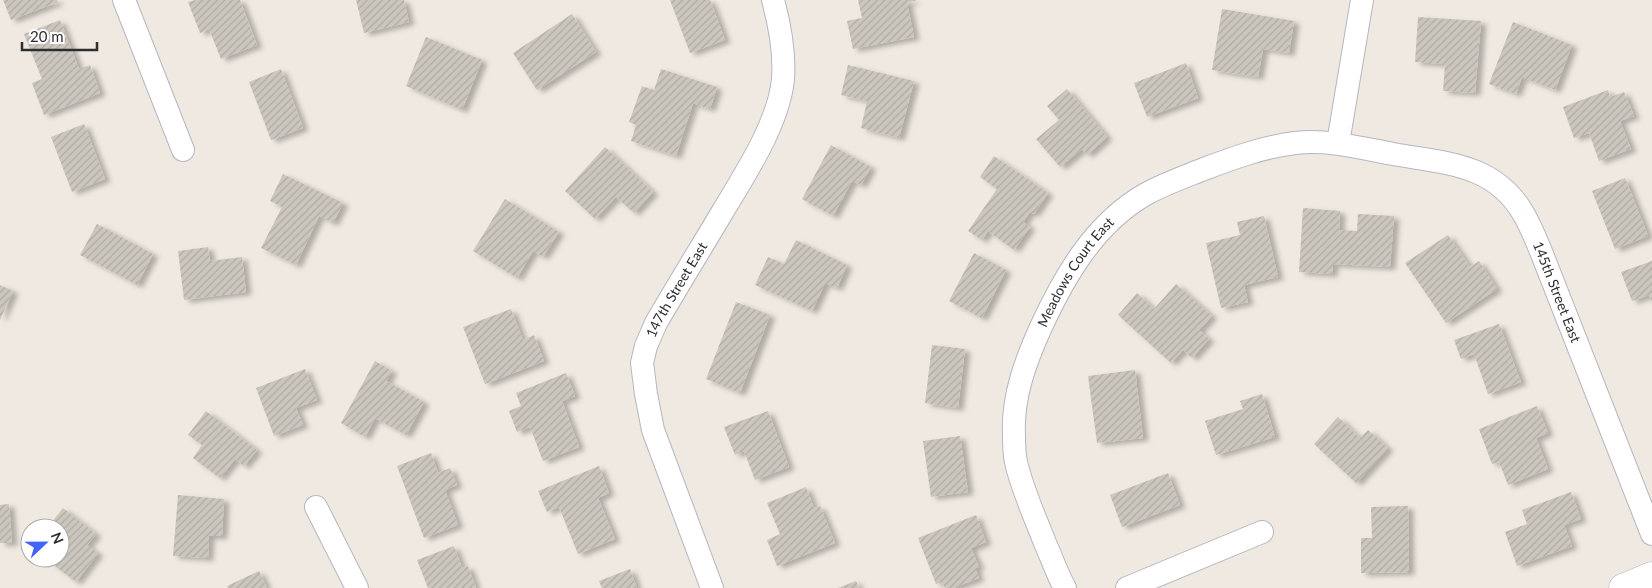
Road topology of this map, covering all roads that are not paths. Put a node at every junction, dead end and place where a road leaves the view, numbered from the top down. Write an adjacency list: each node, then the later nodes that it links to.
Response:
1 (124, 0): 6 (street)
2 (773, 0): 12 (street, 147th Street East)
3 (1362, 0): 4 (street)
4 (1338, 143): 5 (street, Meadows Court East); 13 (street, Meadows Court East)
5 (1368, 149): 9 (street, 145th Street East)
6 (183, 150)
7 (316, 507): 11 (street)
8 (1262, 532): 14 (street)
9 (1652, 534)
10 (1652, 576): 15 (street)
11 (357, 588)
12 (712, 588)
13 (1065, 588)
14 (1127, 588)
15 (1623, 588)

